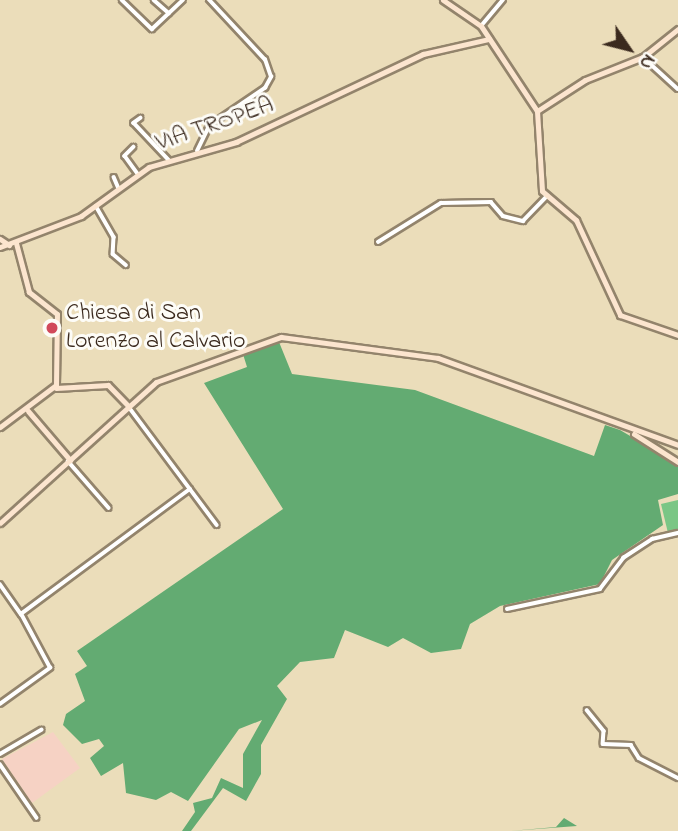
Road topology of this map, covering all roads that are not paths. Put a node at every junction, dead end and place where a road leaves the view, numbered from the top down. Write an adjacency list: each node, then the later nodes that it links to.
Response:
1 (122, 0): 7 (street)
2 (154, 0): 7 (street)
3 (183, 0): 7 (street)
4 (209, 0): 16 (street)
5 (443, 0): 8 (street)
6 (503, 0): 8 (street)
7 (169, 13)
8 (481, 26): 10 (street)
9 (678, 29): 11 (street)
10 (489, 38): 13 (street); 16 (street, VIA TROPEA)
11 (643, 57): 12 (street); 13 (street)
12 (678, 89)
13 (537, 111): 21 (street)
14 (141, 118): 17 (street)
15 (134, 147): 18 (street)
16 (197, 151): 17 (street, VIA TROPEA)
17 (169, 160): 18 (street, VIA TROPEA)
18 (138, 174): 20 (street, VIA TROPEA)
19 (114, 177): 20 (street)
20 (119, 188): 22 (street, VIA TROPEA)
21 (547, 196): 24 (street); 29 (street)
22 (96, 206): 25 (street, VIA TROPEA); 28 (street)
23 (0, 239): 26 (street)
24 (378, 242)
25 (16, 243): 26 (street, VIA TROPEA); 30 (street)
26 (9, 245): 27 (street, VIA TROPEA)
27 (0, 247)
28 (126, 265)
29 (678, 335)
30 (58, 389): 31 (street); 32 (street)
31 (130, 407): 33 (street); 37 (street); 39 (street)
32 (28, 411): 34 (street); 37 (street)
33 (612, 424): 35 (street); 36 (street)
34 (0, 427)
35 (675, 444): 36 (street)
36 (666, 454): 38 (street)
37 (69, 460): 40 (street); 41 (street)
38 (678, 462)
39 (190, 489): 42 (street); 46 (street)
40 (109, 508)
41 (0, 523)
42 (217, 526)
43 (678, 533): 45 (street)
44 (0, 584): 46 (street)
45 (507, 609)
46 (22, 614): 47 (street)
47 (0, 704)
48 (587, 710): 52 (street)
49 (41, 730): 50 (street)
50 (0, 754)
51 (0, 764): 53 (street)
52 (678, 778)
53 (36, 816)

